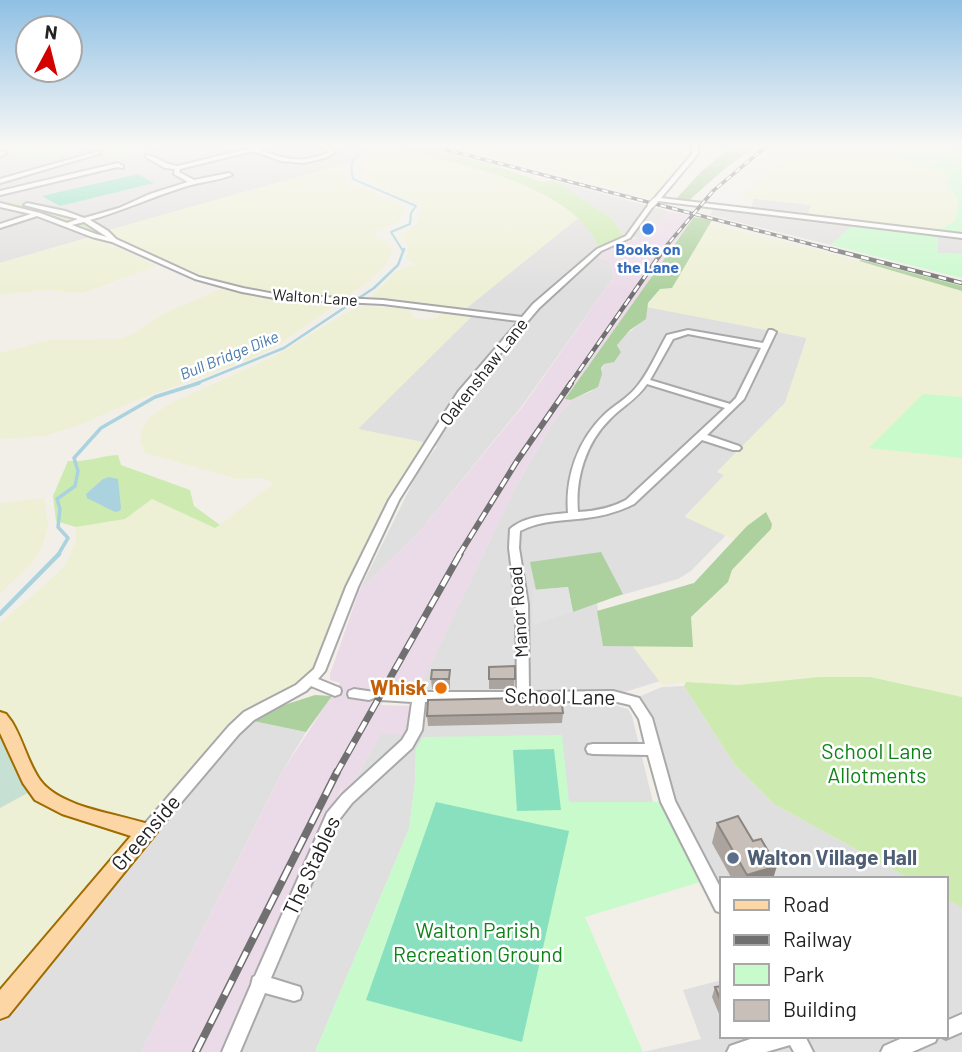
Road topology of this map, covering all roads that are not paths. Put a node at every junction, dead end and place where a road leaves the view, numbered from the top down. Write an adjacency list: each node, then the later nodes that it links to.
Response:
1 (155, 194): 7 (street)
2 (662, 194): 3 (street, Oakenshaw Lane)
3 (655, 202): 10 (street); 12 (street, Oakenshaw Lane)
4 (0, 203): 5 (street, Walton Lane); 6 (street, Walton Lane)
5 (51, 209): 6 (street); 7 (street, Walton Lane)
6 (38, 214): 8 (street, Walton Lane); 9 (street)
7 (84, 219): 8 (street); 11 (street, Walton Lane)
8 (69, 224): 11 (street, Walton Lane)
9 (0, 226)
10 (962, 236)
11 (114, 240): 12 (street, Walton Lane)
12 (525, 320): 20 (street, Oakenshaw Lane)
13 (772, 332): 14 (street)
14 (765, 345): 15 (street); 16 (street)
15 (644, 381): 16 (street); 19 (street)
16 (732, 407): 17 (street)
17 (700, 436): 18 (street); 19 (street)
18 (736, 448)
19 (573, 516): 25 (street, Manor Road)
20 (310, 681): 21 (street); 30 (street, Greenside)
21 (335, 691)
22 (354, 694): 23 (street)
23 (369, 695)
24 (386, 696): 26 (street, School Lane)
25 (523, 696): 26 (street, School Lane); 28 (street, School Lane)
26 (419, 698): 32 (street, The Stables)
27 (0, 719): 30 (main road)
28 (653, 750): 29 (street); 31 (street, School Lane)
29 (601, 752)
30 (147, 832): 34 (main road, Greenside)
31 (720, 902)
32 (259, 983): 33 (street); 37 (street, The Stables)
33 (294, 993)
34 (0, 1008)
35 (786, 1038): 38 (street)
36 (924, 1038): 39 (street)
37 (231, 1052)
38 (736, 1052)
39 (890, 1052)

